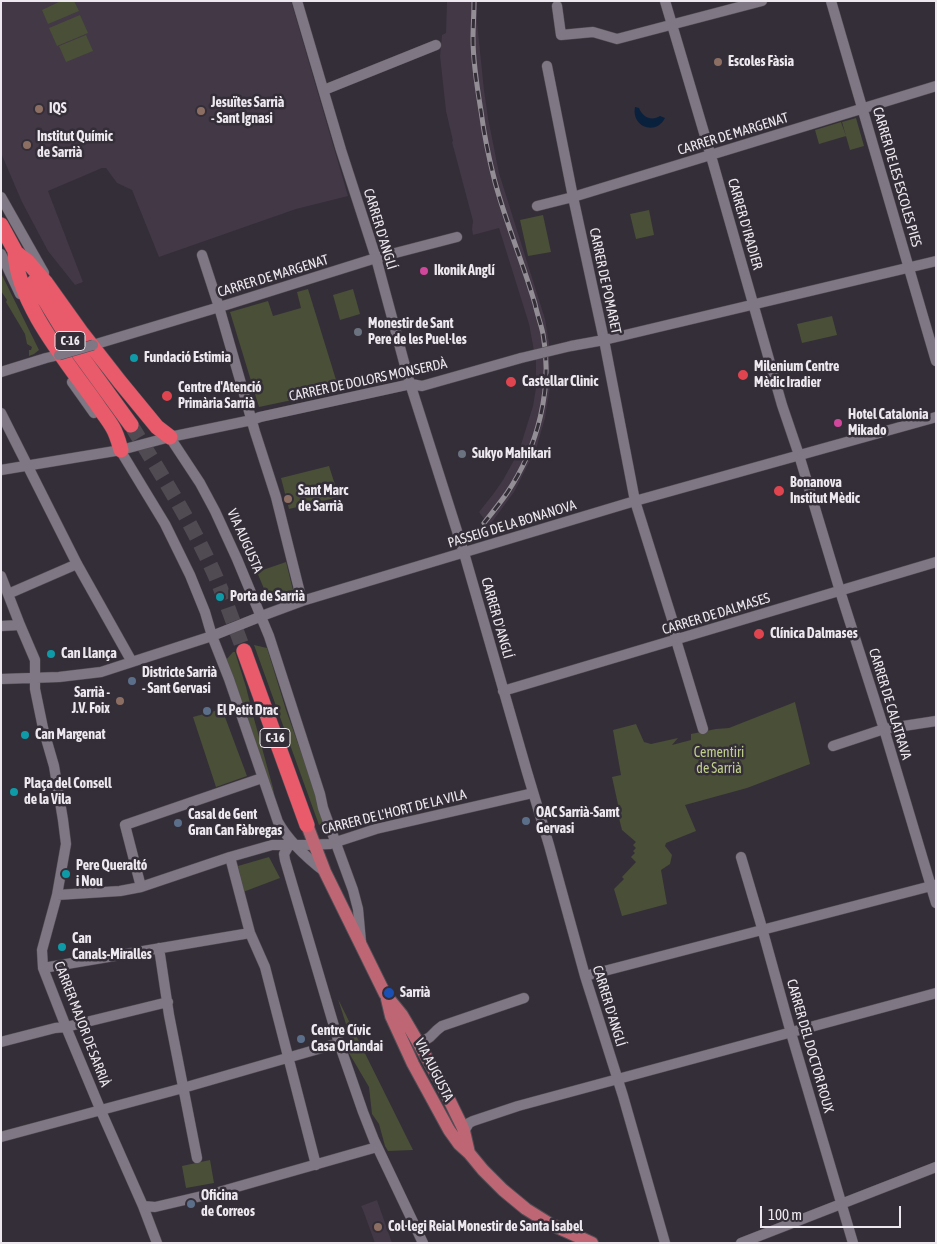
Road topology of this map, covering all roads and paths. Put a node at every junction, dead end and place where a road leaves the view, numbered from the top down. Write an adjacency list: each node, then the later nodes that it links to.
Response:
1 (297, 1): 10 (street, CARRER D'ANGLÍ)
2 (665, 1): 6 (street, CARRER D'IRADIER)
3 (762, 1): 6 (street)
4 (832, 1): 11 (street, CARRER DE LES ESCOLES PIES)
5 (557, 6): 6 (street)
6 (672, 25): 12 (street, CARRER D'IRADIER)
7 (436, 46): 10 (street)
8 (547, 66): 14 (street, CARRER DE POMARET)
9 (936, 86): 11 (street, CARRER DE MARGENAT)
10 (324, 90): 20 (street, CARRER D'ANGLÍ)
11 (862, 108): 12 (street, CARRER DE MARGENAT); 22 (street, CARRER DE LES ESCOLES PIES)
12 (711, 156): 14 (street, CARRER DE MARGENAT); 23 (street, CARRER D'IRADIER)
13 (1, 197): 26 (street, VIA AUGUSTA)
14 (573, 197): 15 (street, CARRER DE MARGENAT); 25 (street, CARRER DE POMARET)
15 (537, 206)
16 (1, 225): 18 (highway, C-16)
17 (457, 237): 20 (street, CARRER DE MARGENAT)
18 (8, 253): 27 (street, VIA AUGUSTA); 34 (highway, C-16); 35 (highway); 36 (highway)
19 (202, 255): 24 (street)
20 (376, 258): 24 (street, CARRER DE MARGENAT); 30 (street, CARRER D'ANGLÍ)
21 (936, 262): 22 (street, CARRER DE DOLORS MONSERDÀ)
22 (909, 268): 23 (street, CARRER DE DOLORS MONSERDÀ); 28 (street, CARRER DE LES ESCOLES PIES)
23 (754, 304): 25 (street, CARRER DE DOLORS MONSERDÀ); 37 (street, CARRER D'IRADIER)
24 (219, 307): 26 (street, CARRER DE MARGENAT); 33 (street)
25 (604, 340): 30 (street, CARRER DE DOLORS MONSERDÀ, bridge); 40 (street, CARRER DE POMARET)
26 (96, 344): 27 (street, CARRER DE MARGENAT, bridge); 35 (street, VIA AUGUSTA)
27 (57, 356): 29 (street); 36 (street, VIA AUGUSTA)
28 (936, 361)
29 (1, 372)
30 (411, 384): 33 (street, CARRER DE DOLORS MONSERDÀ); 41 (street, CARRER D'ANGLÍ)
31 (1, 413): 38 (street)
32 (936, 417): 37 (street, PASSEIG DE LA BONANOVA)
33 (252, 420): 35 (street, CARRER DE DOLORS MONSERDÀ); 47 (street)
34 (131, 425)
35 (170, 437): 36 (street, CARRER DE DOLORS MONSERDÀ); 48 (street, VIA AUGUSTA)
36 (122, 450): 38 (street); 51 (street, VIA AUGUSTA)
37 (799, 455): 40 (street, PASSEIG DE LA BONANOVA); 45 (street, CARRER DE CALATRAVA)
38 (28, 466): 39 (street); 43 (street)
39 (1, 470)
40 (635, 501): 41 (street, PASSEIG DE LA BONANOVA); 52 (street)
41 (464, 553): 47 (street, PASSEIG DE LA BONANOVA); 57 (street, CARRER D'ANGLÍ)
42 (936, 562): 45 (street, CARRER DE DALMASES)
43 (77, 564): 46 (street); 54 (street)
44 (1, 576): 46 (street, CARRER MAJOR DE SARRIÀ)
45 (840, 591): 52 (street, CARRER DE DALMASES); 60 (street, CARRER DE CALATRAVA)
46 (8, 594): 49 (street, CARRER MAJOR DE SARRIÀ)
47 (302, 601): 48 (street, PASSEIG DE LA BONANOVA)
48 (261, 616): 51 (street, PASSEIG DE LA BONANOVA); 65 (street, VIA AUGUSTA)
49 (20, 625): 50 (street); 55 (street, CARRER MAJOR DE SARRIÀ)
50 (1, 626)
51 (212, 636): 54 (street, PASSEIG DE LA BONANOVA); 62 (street, VIA AUGUSTA)
52 (676, 640): 57 (street, CARRER DE DALMASES); 59 (street)
53 (244, 651): 64 (highway, C-16)
54 (132, 662): 55 (street, PASSEIG DE LA BONANOVA)
55 (36, 678): 56 (street, PASSEIG DE LA BONANOVA); 73 (street, CARRER MAJOR DE SARRIÀ)
56 (1, 679)
57 (504, 691): 63 (street, CARRER D'ANGLÍ)
58 (936, 721): 60 (street)
59 (702, 729)
60 (884, 729): 61 (street); 71 (street, CARRER DE CALATRAVA)
61 (833, 746)
62 (262, 778): 66 (street, VIA AUGUSTA); 72 (street)
63 (533, 793): 65 (street, CARRER DE L'HORT DE LA VILA); 80 (street, CARRER D'ANGLÍ)
64 (307, 825): 67 (main road, VIA AUGUSTA)
65 (336, 842): 67 (street, CARRER DE L'HORT DE LA VILA); 77 (street, VIA AUGUSTA)
66 (293, 845): 67 (street, CARRER DE L'HORT DE LA VILA); 68 (street, CARRER DE L'HORT DE LA VILA); 70 (street, VIA AUGUSTA); 88 (street)
67 (314, 845): 70 (main road, VIA AUGUSTA)
68 (230, 857): 72 (street, CARRER DE L'HORT DE LA VILA); 76 (street)
69 (741, 857): 75 (street, CARRER DEL DOCTOR ROUX)
70 (325, 872): 77 (main road, VIA AUGUSTA)
71 (933, 886): 74 (street, CARRER DE CALATRAVA); 75 (street)
72 (141, 887): 73 (street, CARRER DE L'HORT DE LA VILA)
73 (57, 895): 79 (street, CARRER MAJOR DE SARRIÀ)
74 (936, 903)
75 (762, 930): 80 (street); 86 (street, CARRER DEL DOCTOR ROUX)
76 (250, 933): 78 (street); 90 (street)
77 (361, 945): 82 (main road, VIA AUGUSTA)
78 (159, 948): 79 (street); 84 (street)
79 (43, 968): 85 (street, CARRER MAJOR DE SARRIÀ)
80 (585, 976): 91 (street, CARRER D'ANGLÍ)
81 (936, 993): 86 (street)
82 (385, 994): 89 (main road, VIA AUGUSTA); 96 (main road, VIA AUGUSTA)
83 (524, 998): 89 (street, VIA AUGUSTA)
84 (168, 1002): 85 (street); 92 (street)
85 (66, 1027): 87 (street); 93 (street, CARRER MAJOR DE SARRIÀ)
86 (791, 1033): 91 (street); 102 (street, CARRER DEL DOCTOR ROUX)
87 (2, 1040)
88 (340, 1043): 90 (street); 97 (street)
89 (419, 1044): 94 (main road, VIA AUGUSTA)
90 (288, 1057): 92 (street); 100 (street)
91 (618, 1079): 94 (street); 107 (street, CARRER D'ANGLÍ)
92 (183, 1088): 93 (street); 99 (street)
93 (101, 1111): 95 (street); 103 (street, CARRER MAJOR DE SARRIÀ)
94 (464, 1131): 96 (street); 98 (main road, VIA AUGUSTA)
95 (1, 1137)
96 (459, 1144): 98 (main road, VIA AUGUSTA)
97 (377, 1147): 100 (street); 106 (street)
98 (469, 1153): 104 (main road, VIA AUGUSTA)
99 (196, 1158)
100 (316, 1164): 103 (street)
101 (936, 1167): 102 (street)
102 (842, 1203): 108 (street); 109 (street, CARRER DEL DOCTOR ROUX)
103 (143, 1206): 105 (street, CARRER MAJOR DE SARRIÀ)
104 (588, 1242)
105 (157, 1243)
106 (423, 1243)
107 (665, 1243)
108 (741, 1243)
109 (853, 1243)

